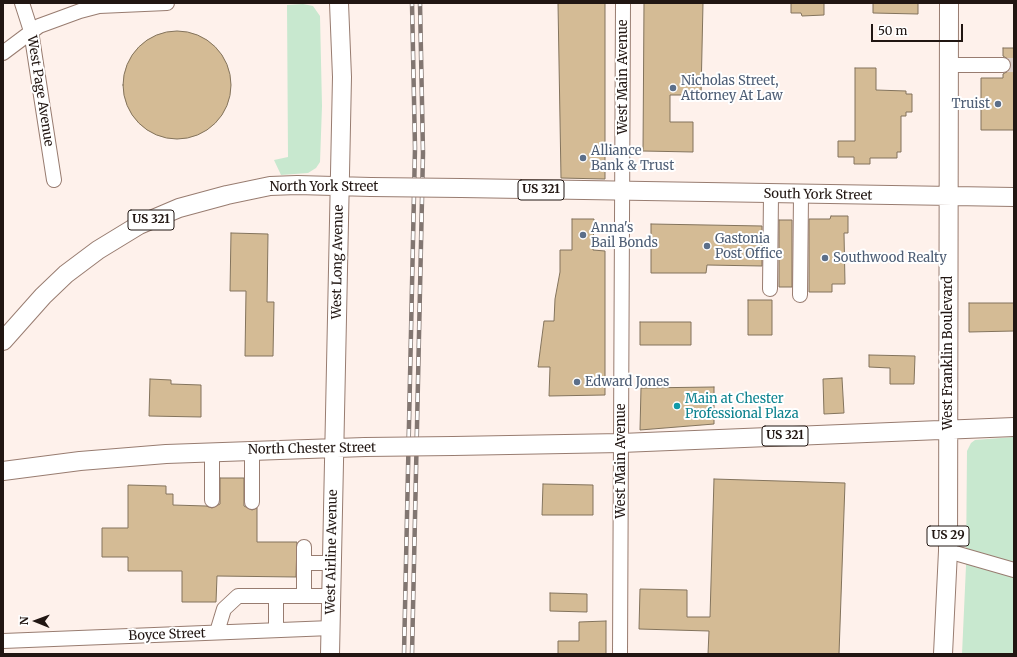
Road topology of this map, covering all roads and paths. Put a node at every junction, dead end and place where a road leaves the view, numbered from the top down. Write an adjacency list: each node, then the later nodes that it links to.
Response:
1 (22, 3): 6 (street, West Page Avenue)
2 (167, 3): 6 (street)
3 (339, 3): 11 (main road, West Long Avenue)
4 (623, 3): 12 (street, West Main Avenue)
5 (949, 3): 8 (main road, West Franklin Boulevard / US 29)
6 (31, 32): 7 (street); 10 (street, West Page Avenue)
7 (3, 53)
8 (949, 65): 9 (street); 15 (main road, West Franklin Boulevard / US 29)
9 (1003, 65)
10 (54, 180)
11 (339, 186): 12 (main road, North York Street / US 321, bridge); 19 (main road, North York Street / US 321); 23 (main road, West Long Avenue)
12 (622, 192): 13 (main road, South York Street / US 321); 22 (street, West Main Avenue)
13 (771, 194): 14 (main road, South York Street / US 321); 17 (street)
14 (801, 195): 15 (main road, South York Street / US 321); 18 (street)
15 (948, 197): 16 (main road, South York Street / US 321); 21 (main road, West Franklin Boulevard / US 29)
16 (1014, 197)
17 (770, 289)
18 (800, 295)
19 (3, 341)
20 (1014, 428): 21 (main road, US 321)
21 (948, 429): 22 (main road, US 321); 30 (main road, West Franklin Boulevard / US 29)
22 (621, 443): 23 (main road, North Chester Street / US 321, bridge); 42 (street, West Main Avenue)
23 (333, 449): 24 (main road, North Chester Street / US 321); 32 (main road, West Airline Avenue)
24 (252, 450): 25 (main road, North Chester Street / US 321); 28 (street)
25 (212, 452): 26 (main road, North Chester Street / US 321); 27 (street)
26 (3, 471)
27 (212, 500)
28 (252, 502)
29 (304, 548): 31 (street)
30 (948, 552): 33 (street); 43 (main road, West Franklin Boulevard / US 29)
31 (304, 563): 32 (street); 35 (street)
32 (332, 563): 36 (main road, West Airline Avenue)
33 (1014, 570)
34 (276, 596): 35 (street); 38 (street); 39 (street)
35 (304, 596): 36 (street)
36 (331, 596): 37 (main road, West Airline Avenue)
37 (331, 628): 38 (street, Boyce Street); 41 (main road, West Airline Avenue)
38 (276, 630): 39 (street, Boyce Street)
39 (217, 632): 40 (street, Boyce Street)
40 (3, 641)
41 (330, 654)
42 (620, 654)
43 (943, 654)

